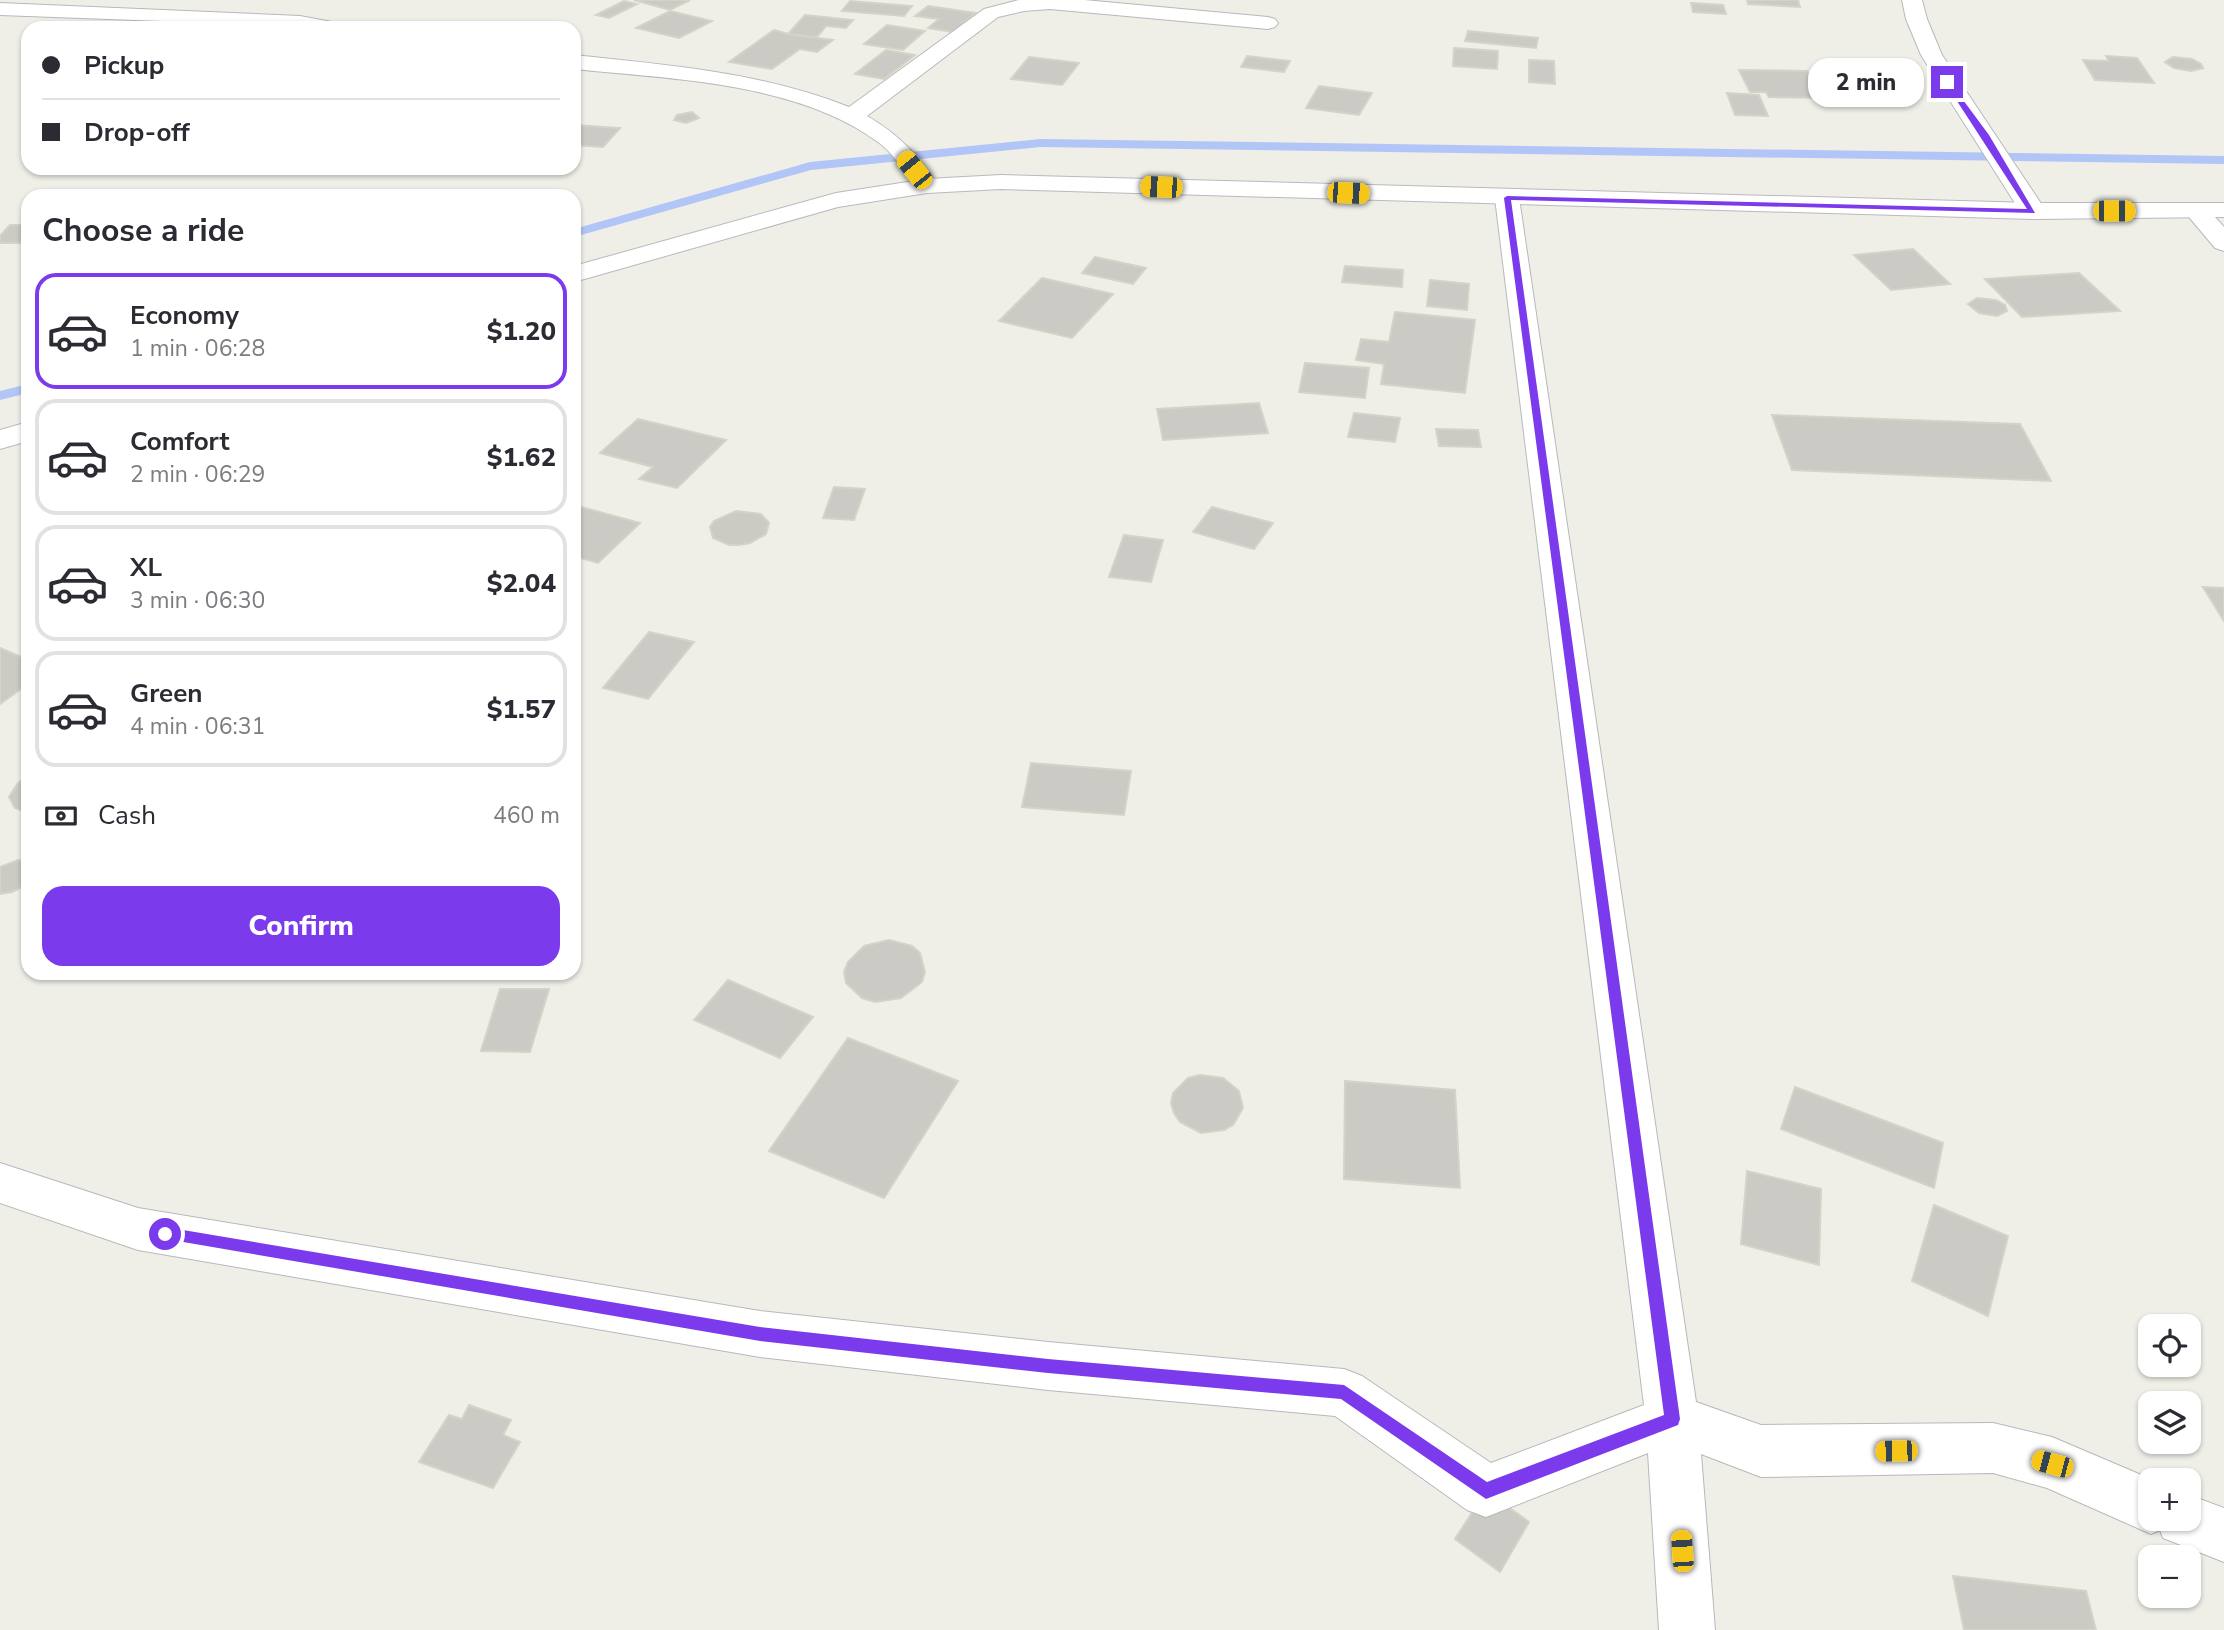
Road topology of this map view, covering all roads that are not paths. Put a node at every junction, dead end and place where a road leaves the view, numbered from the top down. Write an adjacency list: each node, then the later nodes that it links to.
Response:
1 (1912, 0): 11 (street)
2 (0, 9): 3 (street)
3 (277, 21)
4 (1268, 23): 6 (street)
5 (581, 63): 6 (street)
6 (853, 116): 7 (street)
7 (927, 186): 8 (street); 13 (street)
8 (1507, 198): 11 (street); 17 (street)
9 (2195, 210): 10 (street); 11 (street); 12 (street)
10 (2224, 210)
11 (2033, 211)
12 (2224, 243)
13 (581, 272)
14 (21, 433): 15 (street)
15 (0, 440)
16 (0, 1183): 17 (street)
17 (1672, 1419): 18 (street); 21 (street)
18 (2138, 1501)
19 (2201, 1526): 20 (street)
20 (2224, 1535)
21 (1687, 1630)

